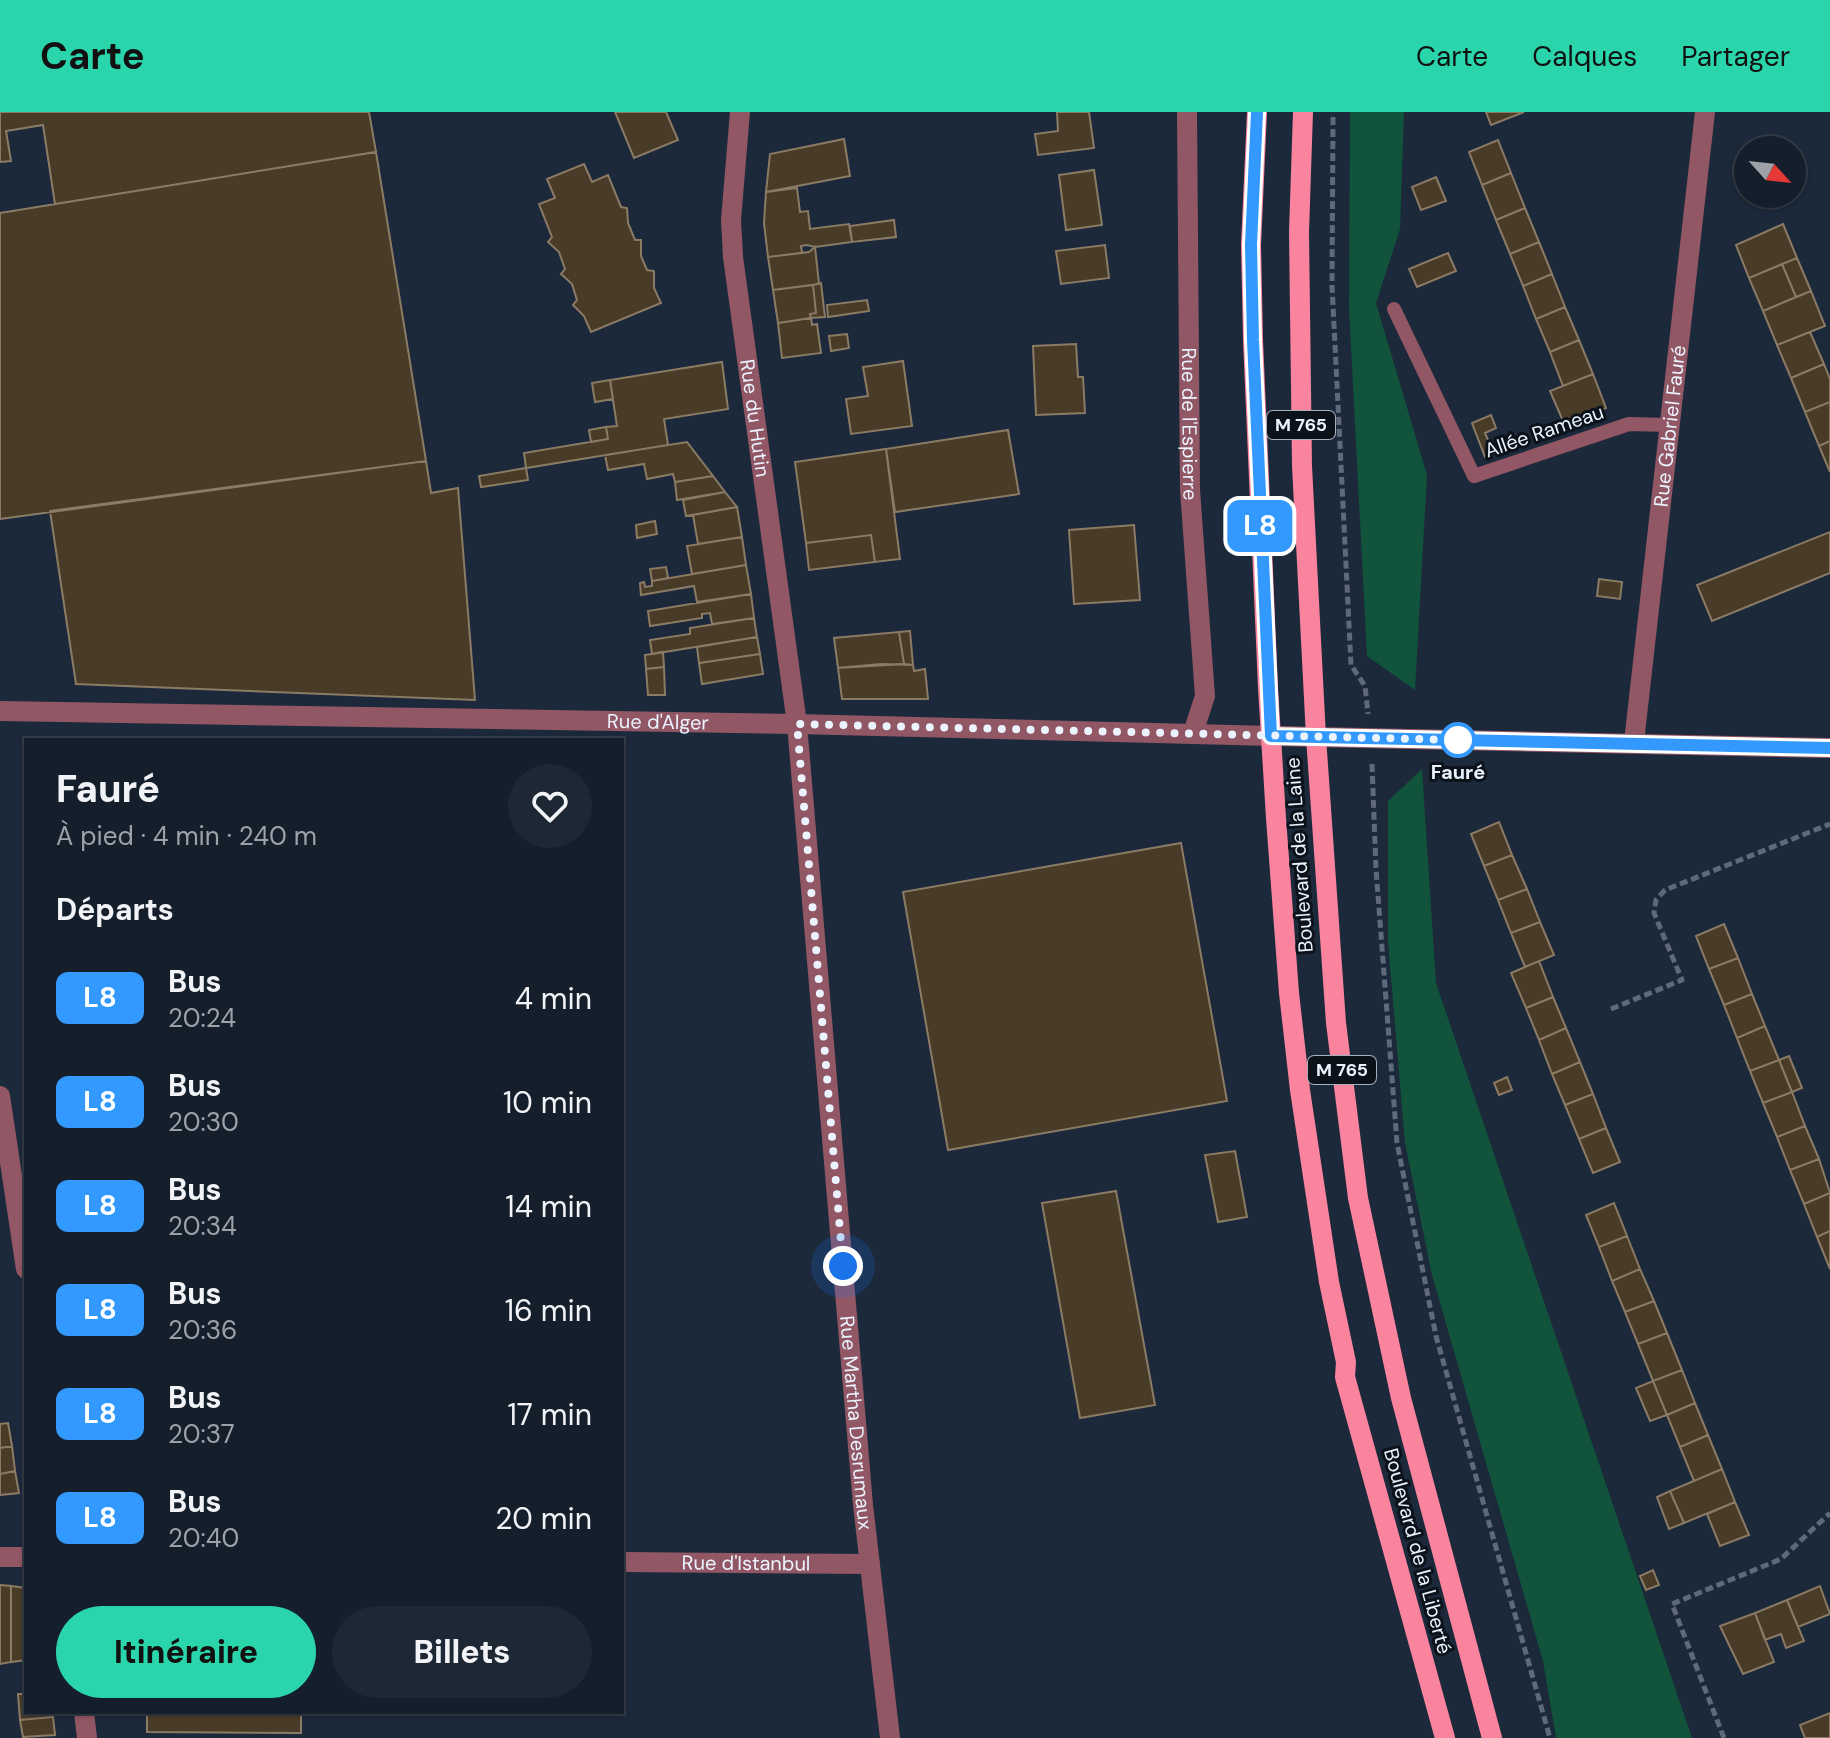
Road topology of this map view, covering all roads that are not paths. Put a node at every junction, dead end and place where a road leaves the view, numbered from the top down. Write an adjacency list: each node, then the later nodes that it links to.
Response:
1 (740, 112): 9 (street, Rue du Hutin)
2 (1187, 112): 10 (street, Rue de l'Espierre)
3 (1257, 112): 11 (main road, Boulevard de la Laine / M 765)
4 (1303, 112): 12 (main road, Boulevard de la Laine / M 765)
5 (1705, 112): 7 (street, Rue Gabriel Fauré)
6 (1394, 309): 7 (lane, Allée Rameau)
7 (1668, 425): 13 (street, Rue Gabriel Fauré)
8 (0, 711): 9 (street, Rue d'Alger)
9 (797, 724): 10 (street, Rue d'Alger); 22 (street, Rue Martha Desrumaux)
10 (1193, 733): 11 (street, Rue d'Alger)
11 (1271, 736): 12 (street, Rue d'Alger); 17 (main road, Boulevard de la Laine / M 765)
12 (1316, 737): 13 (street, Rue d'Alger); 18 (main road, Boulevard de la Laine / M 765)
13 (1634, 742): 14 (street, Rue d'Alger)
14 (1830, 748)
15 (0, 1096): 16 (street)
16 (24, 1256)
17 (1345, 1377): 26 (main road, Boulevard de la Liberté / M 765)
18 (1401, 1398): 27 (main road, Boulevard de la Liberté / M 765)
19 (0, 1557): 20 (street)
20 (24, 1557)
21 (624, 1562): 22 (street, Rue d'Istanbul)
22 (870, 1564): 25 (street, Rue Martha Desrumaux)
23 (84, 1714): 24 (street)
24 (87, 1738)
25 (890, 1738)
26 (1445, 1738)
27 (1492, 1738)

